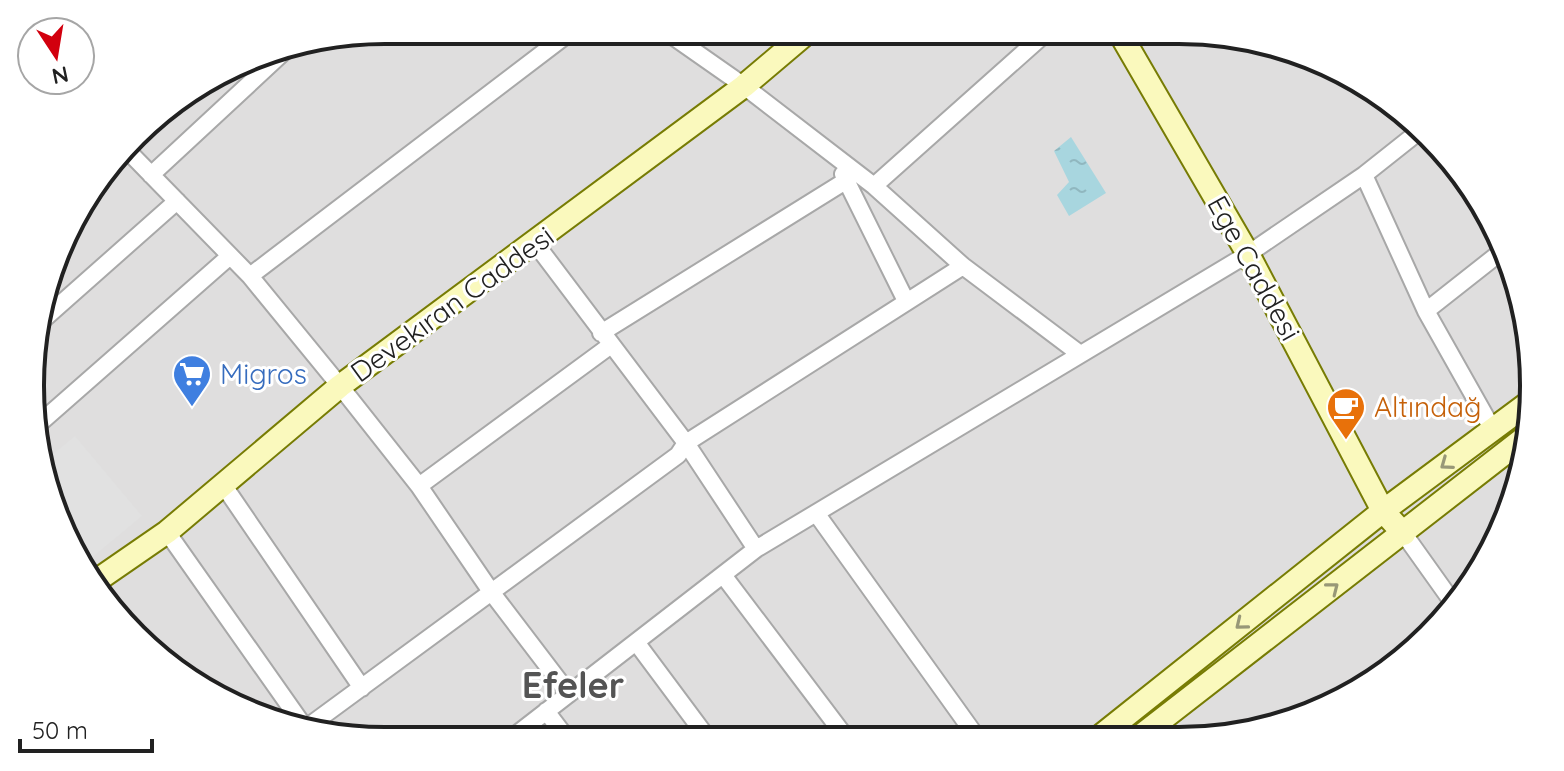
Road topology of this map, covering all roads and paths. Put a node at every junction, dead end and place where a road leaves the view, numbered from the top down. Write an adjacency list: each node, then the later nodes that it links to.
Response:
1 (555, 44): 21 (street)
2 (684, 44): 7 (street)
3 (794, 44): 7 (main road, Devekıran Caddesi)
4 (1033, 44): 14 (street)
5 (1126, 44): 17 (main road, Ege Caddesi)
6 (271, 64): 11 (street)
7 (744, 86): 10 (street); 16 (main road, Devekıran Caddesi)
8 (1412, 137): 12 (street)
9 (133, 156): 11 (street)
10 (836, 159): 13 (street); 14 (street)
11 (151, 175): 15 (street)
12 (1364, 175): 17 (street); 24 (street)
13 (847, 180): 22 (street); 25 (street)
14 (874, 186): 20 (street)
15 (177, 201): 18 (street); 23 (street)
16 (535, 243): 25 (street); 27 (main road, Devekıran Caddesi)
17 (1248, 254): 26 (street); 35 (main road, Ege Caddesi)
18 (230, 256): 21 (street); 29 (street)
19 (1495, 257): 24 (street)
20 (963, 266): 22 (street); 26 (street)
21 (250, 276): 27 (street)
22 (906, 301): 31 (street)
23 (53, 311)
24 (1426, 311): 30 (street)
25 (606, 339): 31 (street); 34 (street)
26 (1080, 354): 36 (street)
27 (340, 386): 33 (main road, Devekıran Caddesi); 34 (street)
28 (1519, 410): 30 (main road)
29 (46, 418)
30 (1493, 430): 35 (main road, one-way to 35)
31 (686, 443): 39 (street); 42 (street)
32 (1514, 446): 38 (main road)
33 (222, 483): 37 (main road, Devekıran Caddesi); 45 (street)
34 (419, 486): 42 (street)
35 (1383, 511): 38 (main road, Ege Caddesi); 55 (main road, one-way to 55)
36 (816, 513): 39 (street); 54 (street)
37 (167, 532): 41 (main road, Devekıran Caddesi); 48 (street)
38 (1404, 534): 43 (street); 56 (main road, one-way to 38)
39 (756, 549): 40 (street)
40 (723, 575): 44 (street); 53 (street)
41 (103, 576)
42 (492, 593): 45 (street); 46 (street)
43 (1447, 595)
44 (636, 642): 46 (street); 52 (street)
45 (362, 688): 49 (street)
46 (569, 694): 47 (street)
47 (546, 711): 50 (street); 51 (street)
48 (296, 715)
49 (318, 720)
50 (526, 727)
51 (558, 727)
52 (699, 727)
53 (838, 727)
54 (969, 727)
55 (1112, 727)
56 (1152, 727)

